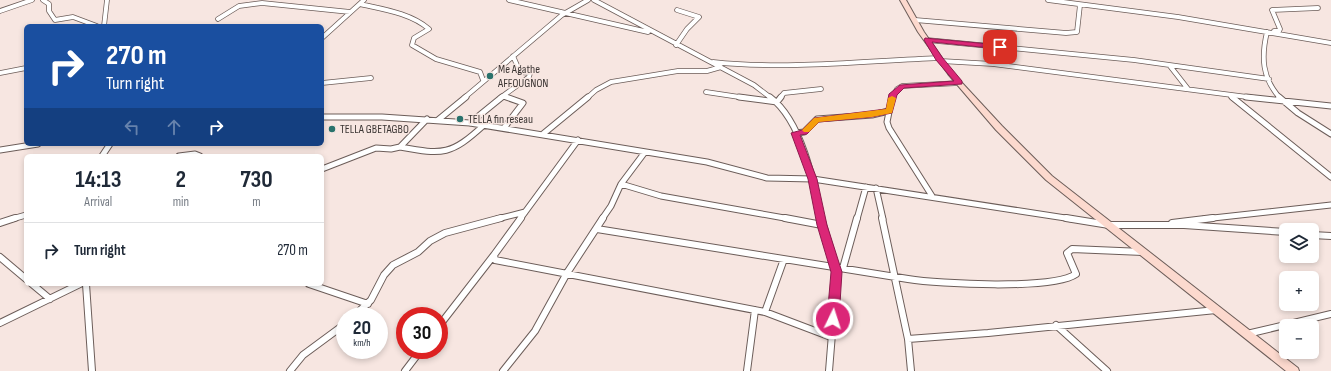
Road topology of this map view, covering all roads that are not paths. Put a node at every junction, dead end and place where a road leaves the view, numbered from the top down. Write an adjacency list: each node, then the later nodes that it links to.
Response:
1 (32, 0): 16 (street)
2 (43, 0): 21 (street)
3 (107, 0): 22 (street)
4 (364, 0): 12 (street)
5 (509, 0): 11 (street)
6 (588, 0): 18 (street)
7 (594, 0): 24 (street)
8 (903, 0): 20 (main road)
9 (1048, 0): 10 (street)
10 (1053, 0): 13 (street)
11 (523, 1): 18 (street)
12 (360, 4): 17 (street); 39 (street)
13 (1080, 4): 20 (street); 23 (street)
14 (1318, 8): 23 (street)
15 (676, 10): 28 (street)
16 (0, 11)
17 (350, 12): 19 (street); 25 (street)
18 (565, 13): 24 (street); 29 (street)
19 (218, 19)
20 (915, 20): 26 (main road)
21 (92, 24)
22 (104, 24)
23 (1267, 32): 27 (street); 38 (street)
24 (654, 33): 28 (street)
25 (324, 36)
26 (927, 40): 30 (main road); 33 (street)
27 (1331, 43)
28 (676, 45): 31 (street)
29 (513, 56): 39 (street); 46 (street)
30 (940, 60): 32 (street); 41 (main road); 43 (street)
31 (708, 61): 32 (street); 35 (street)
32 (730, 64): 35 (street)
33 (1170, 66): 38 (street); 43 (street)
34 (24, 68): 36 (street)
35 (721, 68): 48 (street); 60 (street)
36 (0, 73)
37 (371, 78): 40 (street)
38 (1269, 79): 47 (street)
39 (483, 80): 54 (street)
40 (324, 82)
41 (959, 83): 50 (street); 79 (main road)
42 (821, 89): 48 (street)
43 (1188, 89): 45 (street)
44 (706, 92): 48 (street)
45 (1230, 95): 47 (street); 68 (street)
46 (504, 96): 56 (street); 58 (street)
47 (1282, 101): 49 (street); 61 (street)
48 (778, 102): 59 (street)
49 (1331, 106)
50 (890, 111): 51 (street); 55 (street)
51 (872, 115): 55 (street); 59 (street)
52 (324, 117): 53 (street)
53 (427, 119): 54 (street); 64 (street)
54 (438, 120): 56 (street)
55 (887, 122): 73 (street)
56 (470, 123): 57 (street)
57 (484, 125): 58 (street); 64 (street)
58 (504, 128): 60 (street)
59 (796, 133): 69 (street)
60 (543, 134): 62 (street)
61 (1331, 134)
62 (578, 140): 66 (street); 75 (street)
63 (25, 146): 65 (street)
64 (400, 147): 67 (street)
65 (0, 150)
66 (645, 152): 69 (street); 70 (street)
67 (324, 168)
68 (1331, 177)
69 (813, 179): 71 (street); 78 (street)
70 (621, 184): 78 (street); 81 (street)
71 (866, 187): 72 (street); 90 (street)
72 (876, 188): 73 (street); 93 (street)
73 (932, 196): 79 (street)
74 (1331, 205): 80 (street)
75 (525, 212): 86 (street); 99 (street)
76 (24, 216): 77 (street)
77 (0, 223)
78 (822, 225): 89 (street)
79 (1109, 225): 80 (street); 85 (main road)
80 (1162, 225): 82 (street)
81 (597, 229): 88 (street); 91 (street)
82 (1279, 231)
83 (1319, 235): 84 (street)
84 (1331, 236)
85 (1144, 252): 93 (street); 102 (main road)
86 (494, 255): 91 (street); 104 (street)
87 (0, 257): 92 (street)
88 (784, 260): 89 (street); 103 (street)
89 (835, 267): 90 (street); 110 (street)
90 (843, 268): 93 (street)
91 (567, 273): 101 (street); 116 (street)
92 (24, 277)
93 (895, 277): 111 (street)
94 (34, 286): 98 (street)
95 (76, 286): 98 (street)
96 (86, 286): 113 (street)
97 (315, 286): 99 (street)
98 (50, 299): 106 (street)
99 (368, 304): 100 (street)
100 (364, 307)
101 (755, 310): 103 (street); 117 (street)
102 (1217, 310): 107 (street); 109 (main road)
103 (765, 312): 110 (street)
104 (448, 314)
105 (1331, 314): 109 (street)
106 (0, 323)
107 (1056, 325): 111 (street); 120 (street)
108 (336, 331): 114 (street)
109 (1247, 334): 121 (main road)
110 (831, 337): 118 (street)
111 (908, 338): 119 (street)
112 (414, 359): 115 (street)
113 (92, 371)
114 (290, 371)
115 (405, 371)
116 (503, 371)
117 (747, 371)
118 (829, 371)
119 (911, 371)
120 (1106, 371)
121 (1294, 371)

